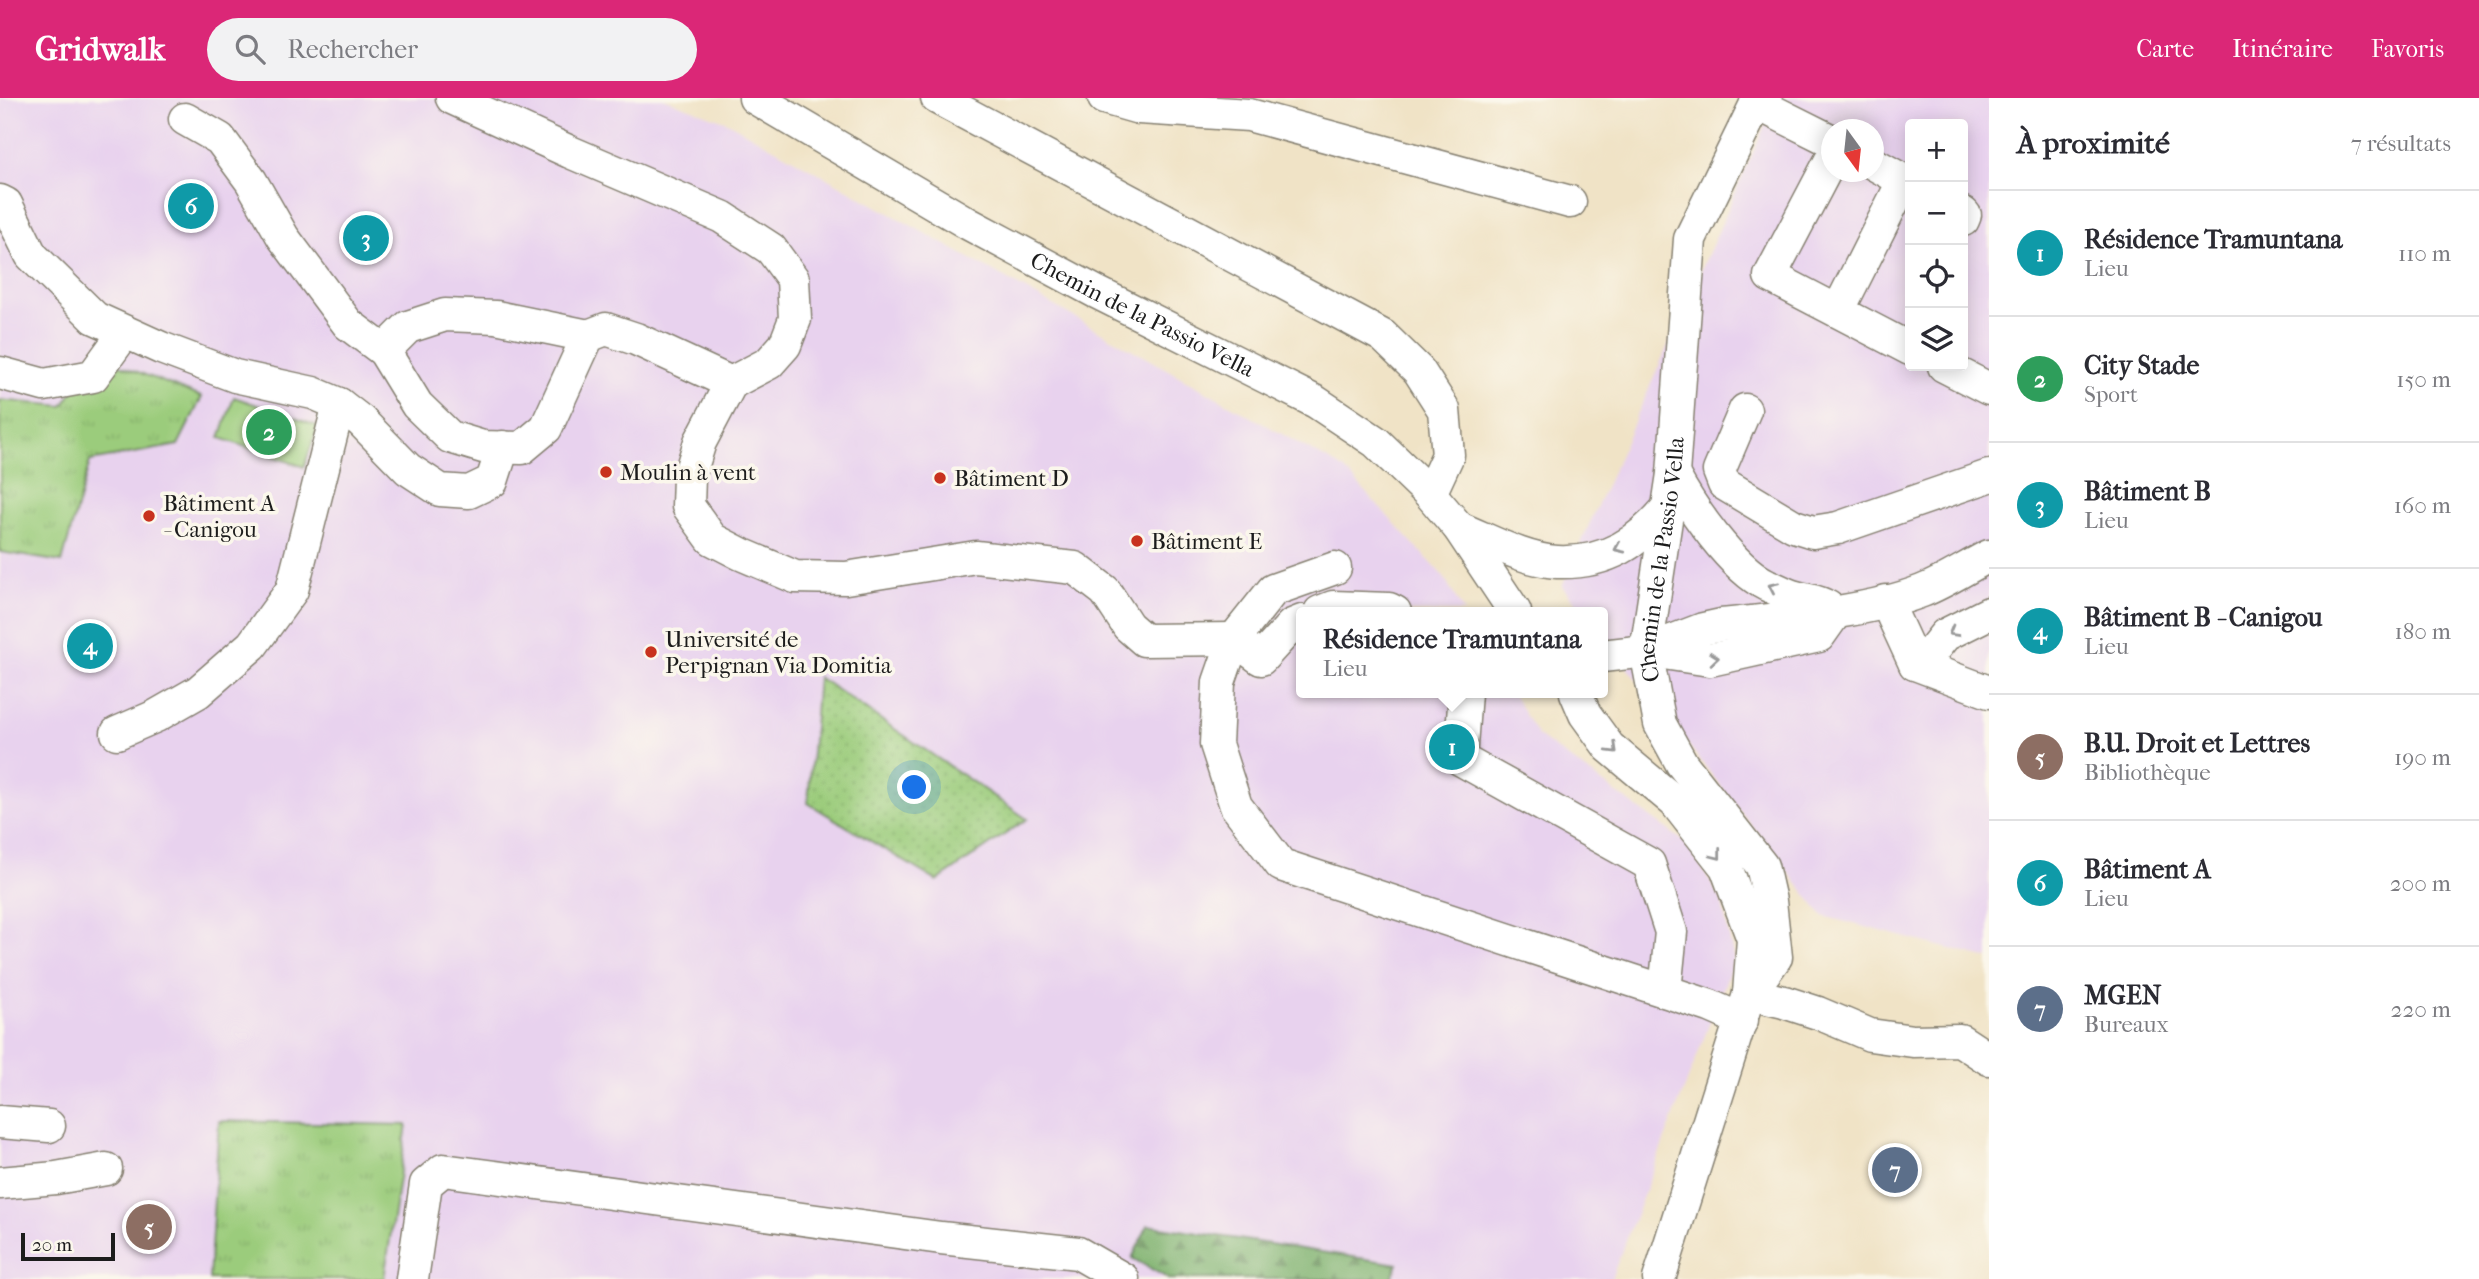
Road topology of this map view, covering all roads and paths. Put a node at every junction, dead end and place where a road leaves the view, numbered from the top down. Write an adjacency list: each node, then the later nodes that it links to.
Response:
1 (452, 98): 22 (street)
2 (755, 98): 29 (street, Chemin de la Passio Vella)
3 (937, 98): 29 (street)
4 (1104, 98): 6 (street)
5 (1758, 101): 8 (street); 27 (street, Chemin de la Passio Vella)
6 (1251, 106): 14 (street)
7 (185, 120): 19 (street)
8 (1821, 135)
9 (1884, 169): 11 (street)
10 (1821, 179): 15 (street)
11 (1905, 181)
12 (1905, 186): 15 (street)
13 (0, 201): 16 (street)
14 (1570, 202)
15 (1838, 311): 18 (street)
16 (125, 332): 21 (street); 24 (street)
17 (588, 336): 19 (street); 22 (street); 26 (street)
18 (1905, 339)
19 (384, 351): 26 (street)
20 (1954, 371): 23 (street)
21 (0, 373)
22 (731, 383): 39 (street)
23 (1989, 389)
24 (339, 404): 26 (street); 46 (street)
25 (1745, 410): 28 (street)
26 (503, 447)
27 (1673, 474): 30 (street, Chemin de la Passio Vella); 36 (street, one-way to 27)
28 (1989, 476)
29 (1430, 494): 31 (street, Chemin de la Passio Vella)
30 (1670, 505): 31 (street, one-way to 31); 40 (street, Chemin de la Passio Vella)
31 (1459, 528): 35 (street, Chemin de la Passio Vella)
32 (1989, 556): 34 (street)
33 (1335, 568): 39 (street)
34 (1886, 601): 36 (street); 42 (street)
35 (1511, 607)
36 (1836, 611): 40 (street)
37 (1989, 613): 42 (street, one-way to 42)
38 (1296, 623): 39 (street)
39 (1234, 639): 47 (street)
40 (1646, 651): 41 (street); 48 (street, Chemin de la Passio Vella)
41 (1608, 655)
42 (1920, 662): 43 (street)
43 (1989, 692)
44 (1465, 698): 47 (street)
45 (1578, 698): 48 (street, Chemin de la Passio Vella, one-way to 48)
46 (117, 733)
47 (1665, 991): 48 (street)
48 (1746, 1007): 49 (street); 56 (street, Chemin de la Passio Vella)
49 (1989, 1059)
50 (0, 1122): 51 (street)
51 (49, 1126)
52 (106, 1169): 53 (street)
53 (0, 1183)
54 (412, 1279): 55 (street)
55 (1123, 1279)
56 (1659, 1279)

